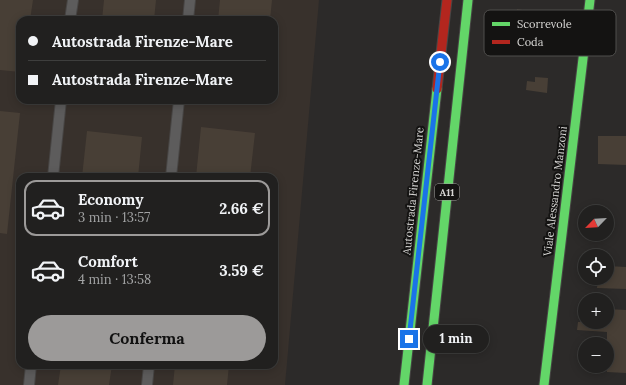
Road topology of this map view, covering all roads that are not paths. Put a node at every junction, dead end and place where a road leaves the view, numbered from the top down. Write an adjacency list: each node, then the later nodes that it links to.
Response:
1 (73, 0): 7 (street)
2 (190, 0): 8 (street)
3 (447, 0): 19 (main road, Autostrada Firenze-Mare / A11)
4 (468, 0): 20 (main road, A11)
5 (590, 0): 6 (main road, Viale Alessandro Manzoni)
6 (589, 10)
7 (71, 16)
8 (188, 16)
9 (583, 56): 16 (main road, Viale Alessandro Manzoni)
10 (61, 104): 12 (street)
11 (179, 104): 13 (street)
12 (53, 173)
13 (170, 173)
14 (31, 369): 17 (street)
15 (149, 369): 18 (street)
16 (545, 384)
17 (29, 385)
18 (147, 385)
19 (404, 385)
20 (427, 385)

